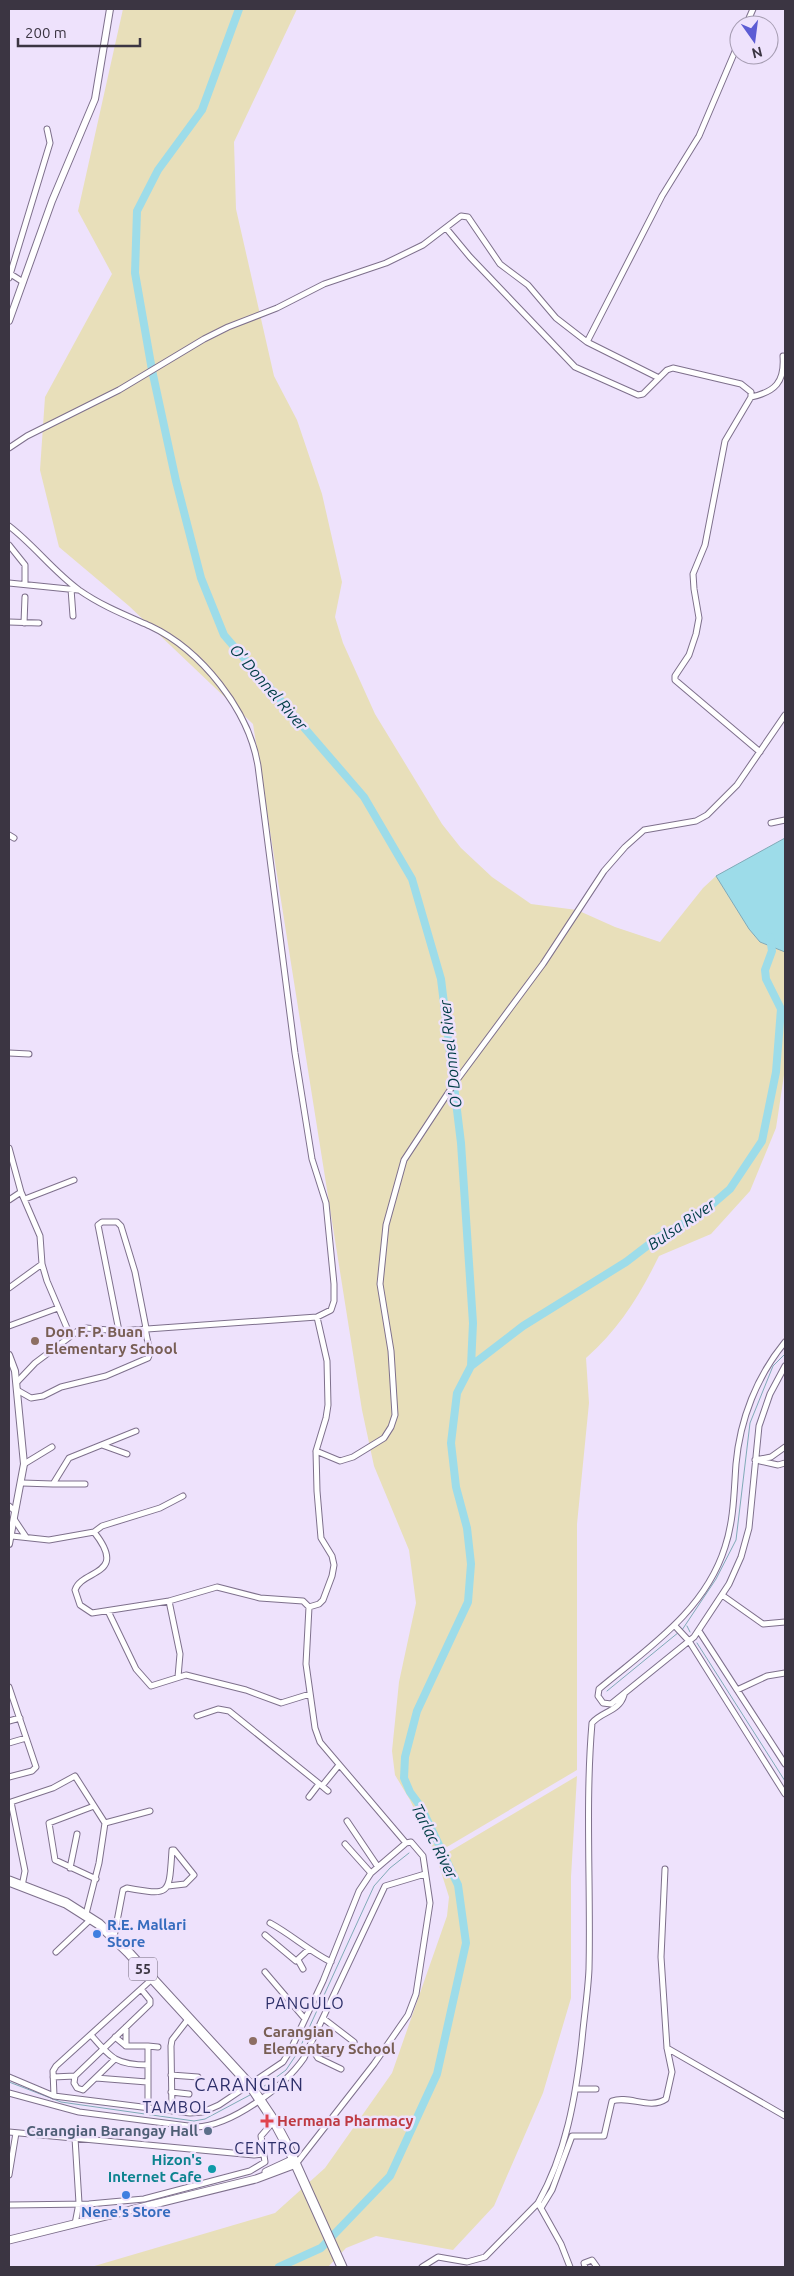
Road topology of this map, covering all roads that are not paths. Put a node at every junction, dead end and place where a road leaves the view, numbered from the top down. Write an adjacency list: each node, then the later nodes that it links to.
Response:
1 (110, 9): 6 (street)
2 (729, 65): 8 (street)
3 (47, 129): 5 (street)
4 (446, 228): 8 (street); 10 (street); 12 (street)
5 (9, 275): 6 (street)
6 (23, 282): 7 (street)
7 (9, 321)
8 (587, 342): 10 (street)
9 (783, 356): 11 (street)
10 (659, 378): 11 (street)
11 (751, 397): 26 (street)
12 (9, 448)
13 (9, 526): 19 (street)
14 (9, 545): 15 (street)
15 (11, 550): 17 (street)
16 (9, 583): 17 (street)
17 (25, 584): 18 (street)
18 (71, 588): 19 (street); 21 (street)
19 (79, 590): 40 (street)
20 (25, 597): 23 (street)
21 (73, 616)
22 (9, 622): 23 (street)
23 (24, 623): 24 (street)
24 (39, 623)
25 (785, 714): 26 (street)
26 (760, 752): 54 (street)
27 (785, 820): 28 (street)
28 (771, 823)
29 (9, 1053): 30 (street)
30 (28, 1054)
31 (9, 1148): 32 (street)
32 (11, 1169): 34 (street)
33 (74, 1180): 35 (street)
34 (21, 1192): 35 (street); 36 (street)
35 (25, 1199): 37 (street)
36 (9, 1200)
37 (42, 1264): 38 (street); 39 (street)
38 (9, 1288)
39 (58, 1308): 41 (street); 44 (street)
40 (317, 1317): 42 (street); 54 (street)
41 (9, 1326)
42 (145, 1328): 43 (street); 43 (street); 49 (street)
43 (119, 1330): 44 (street)
44 (70, 1336): 48 (street)
45 (785, 1342): 74 (street)
46 (9, 1355): 48 (street)
47 (785, 1366): 56 (street)
48 (17, 1382): 49 (street)
49 (17, 1390): 58 (street)
50 (136, 1431): 51 (street)
51 (102, 1445): 55 (street); 60 (street)
52 (52, 1447): 58 (street)
53 (785, 1447): 56 (street)
54 (316, 1451): 71 (street)
55 (127, 1454)
56 (755, 1460): 57 (street); 69 (street)
57 (785, 1463)
58 (24, 1464): 59 (street)
59 (22, 1482): 60 (street); 64 (street)
60 (53, 1484): 61 (street)
61 (85, 1484)
62 (183, 1496): 65 (street)
63 (9, 1506): 64 (street)
64 (15, 1515): 66 (street); 67 (street)
65 (94, 1532): 67 (street); 72 (street)
66 (12, 1536): 67 (street); 68 (street)
67 (26, 1537)
68 (9, 1544)
69 (722, 1595): 73 (street); 75 (street)
70 (168, 1601): 71 (street); 72 (street); 78 (street)
71 (309, 1607): 81 (street)
72 (108, 1611): 78 (street)
73 (785, 1622)
74 (676, 1627): 76 (street); 82 (street)
75 (699, 1631): 76 (street); 80 (street)
76 (688, 1639): 82 (street); 94 (street)
77 (785, 1673): 80 (street)
78 (178, 1677): 81 (street)
79 (9, 1687): 83 (street)
80 (736, 1690): 89 (street)
81 (310, 1694): 90 (street)
82 (624, 1694): 149 (street)
83 (11, 1701): 85 (street)
84 (197, 1716): 92 (street)
85 (20, 1718): 86 (street); 87 (street)
86 (9, 1721)
87 (26, 1738): 88 (street); 91 (street)
88 (9, 1744)
89 (785, 1764)
90 (339, 1765): 92 (street); 101 (street)
91 (9, 1777)
92 (321, 1785): 93 (street); 95 (street)
93 (328, 1791)
94 (785, 1794)
95 (309, 1797)
96 (94, 1806): 99 (street); 104 (street); 110 (street)
97 (150, 1811): 99 (street)
98 (347, 1821): 103 (street)
99 (105, 1823): 108 (street)
100 (77, 1834): 104 (street)
101 (406, 1843): 103 (street); 107 (street)
102 (345, 1844): 106 (street)
103 (378, 1866): 106 (street)
104 (70, 1868): 108 (street)
105 (665, 1869): 134 (street)
106 (371, 1873): 119 (street)
107 (425, 1874): 126 (street); 164 (street)
108 (96, 1880): 112 (street)
109 (9, 1881): 110 (highway, 55)
110 (22, 1886): 112 (highway, 55)
111 (168, 1886): 111 (street); 115 (street)
112 (88, 1916): 115 (highway, 55); 117 (street)
113 (270, 1923): 116 (street)
114 (265, 1935): 118 (street)
115 (114, 1937): 122 (highway, 55)
116 (308, 1950): 118 (street); 119 (street)
117 (56, 1952)
118 (298, 1960): 120 (street)
119 (332, 1962): 125 (street)
120 (302, 1969)
121 (265, 1972): 125 (street)
122 (152, 1979): 123 (street); 124 (highway, 55)
123 (141, 1989): 127 (street); 128 (street)
124 (189, 2018): 141 (street); 148 (highway, 55)
125 (305, 2019): 148 (street)
126 (324, 2019): 130 (street); 136 (street)
127 (126, 2027): 129 (street); 131 (street)
128 (91, 2035): 135 (street); 143 (street)
129 (115, 2038): 131 (street); 135 (street)
130 (354, 2042)
131 (126, 2046): 132 (street)
132 (148, 2046): 133 (street); 139 (street)
133 (158, 2047)
134 (667, 2048): 158 (street); 168 (street)
135 (103, 2049): 138 (street); 144 (street)
136 (311, 2051): 137 (street); 140 (street); 155 (street)
137 (328, 2053)
138 (114, 2060): 139 (street); 146 (street)
139 (148, 2065): 147 (street)
140 (341, 2069)
141 (171, 2075): 145 (street); 151 (street)
142 (9, 2076): 154 (street)
143 (53, 2076): 144 (street); 154 (street)
144 (75, 2076): 146 (street)
145 (198, 2077)
146 (96, 2078): 147 (street)
147 (147, 2082): 156 (street)
148 (250, 2085): 155 (highway, 55); 157 (street)
149 (576, 2089): 150 (street); 168 (street)
150 (596, 2089)
151 (172, 2092): 153 (street); 157 (street)
152 (9, 2093): 155 (street)
153 (189, 2094)
154 (54, 2096): 156 (street)
155 (261, 2100): 159 (highway, 55)
156 (148, 2108): 157 (street)
157 (172, 2110)
158 (785, 2116)
159 (274, 2121): 163 (street); 164 (highway, 55)
160 (9, 2132): 161 (street)
161 (16, 2133): 162 (street); 165 (street)
162 (76, 2138): 163 (street); 166 (street)
163 (263, 2154): 166 (street)
164 (296, 2164): 169 (main road); 171 (highway, 55)
165 (9, 2175)
166 (78, 2203): 167 (street); 169 (street)
167 (9, 2205)
168 (540, 2206): 172 (street); 173 (street)
169 (75, 2224): 170 (main road)
170 (9, 2240)
171 (342, 2265)
172 (422, 2267)
173 (570, 2267)
174 (585, 2267): 175 (street)
175 (597, 2267)

